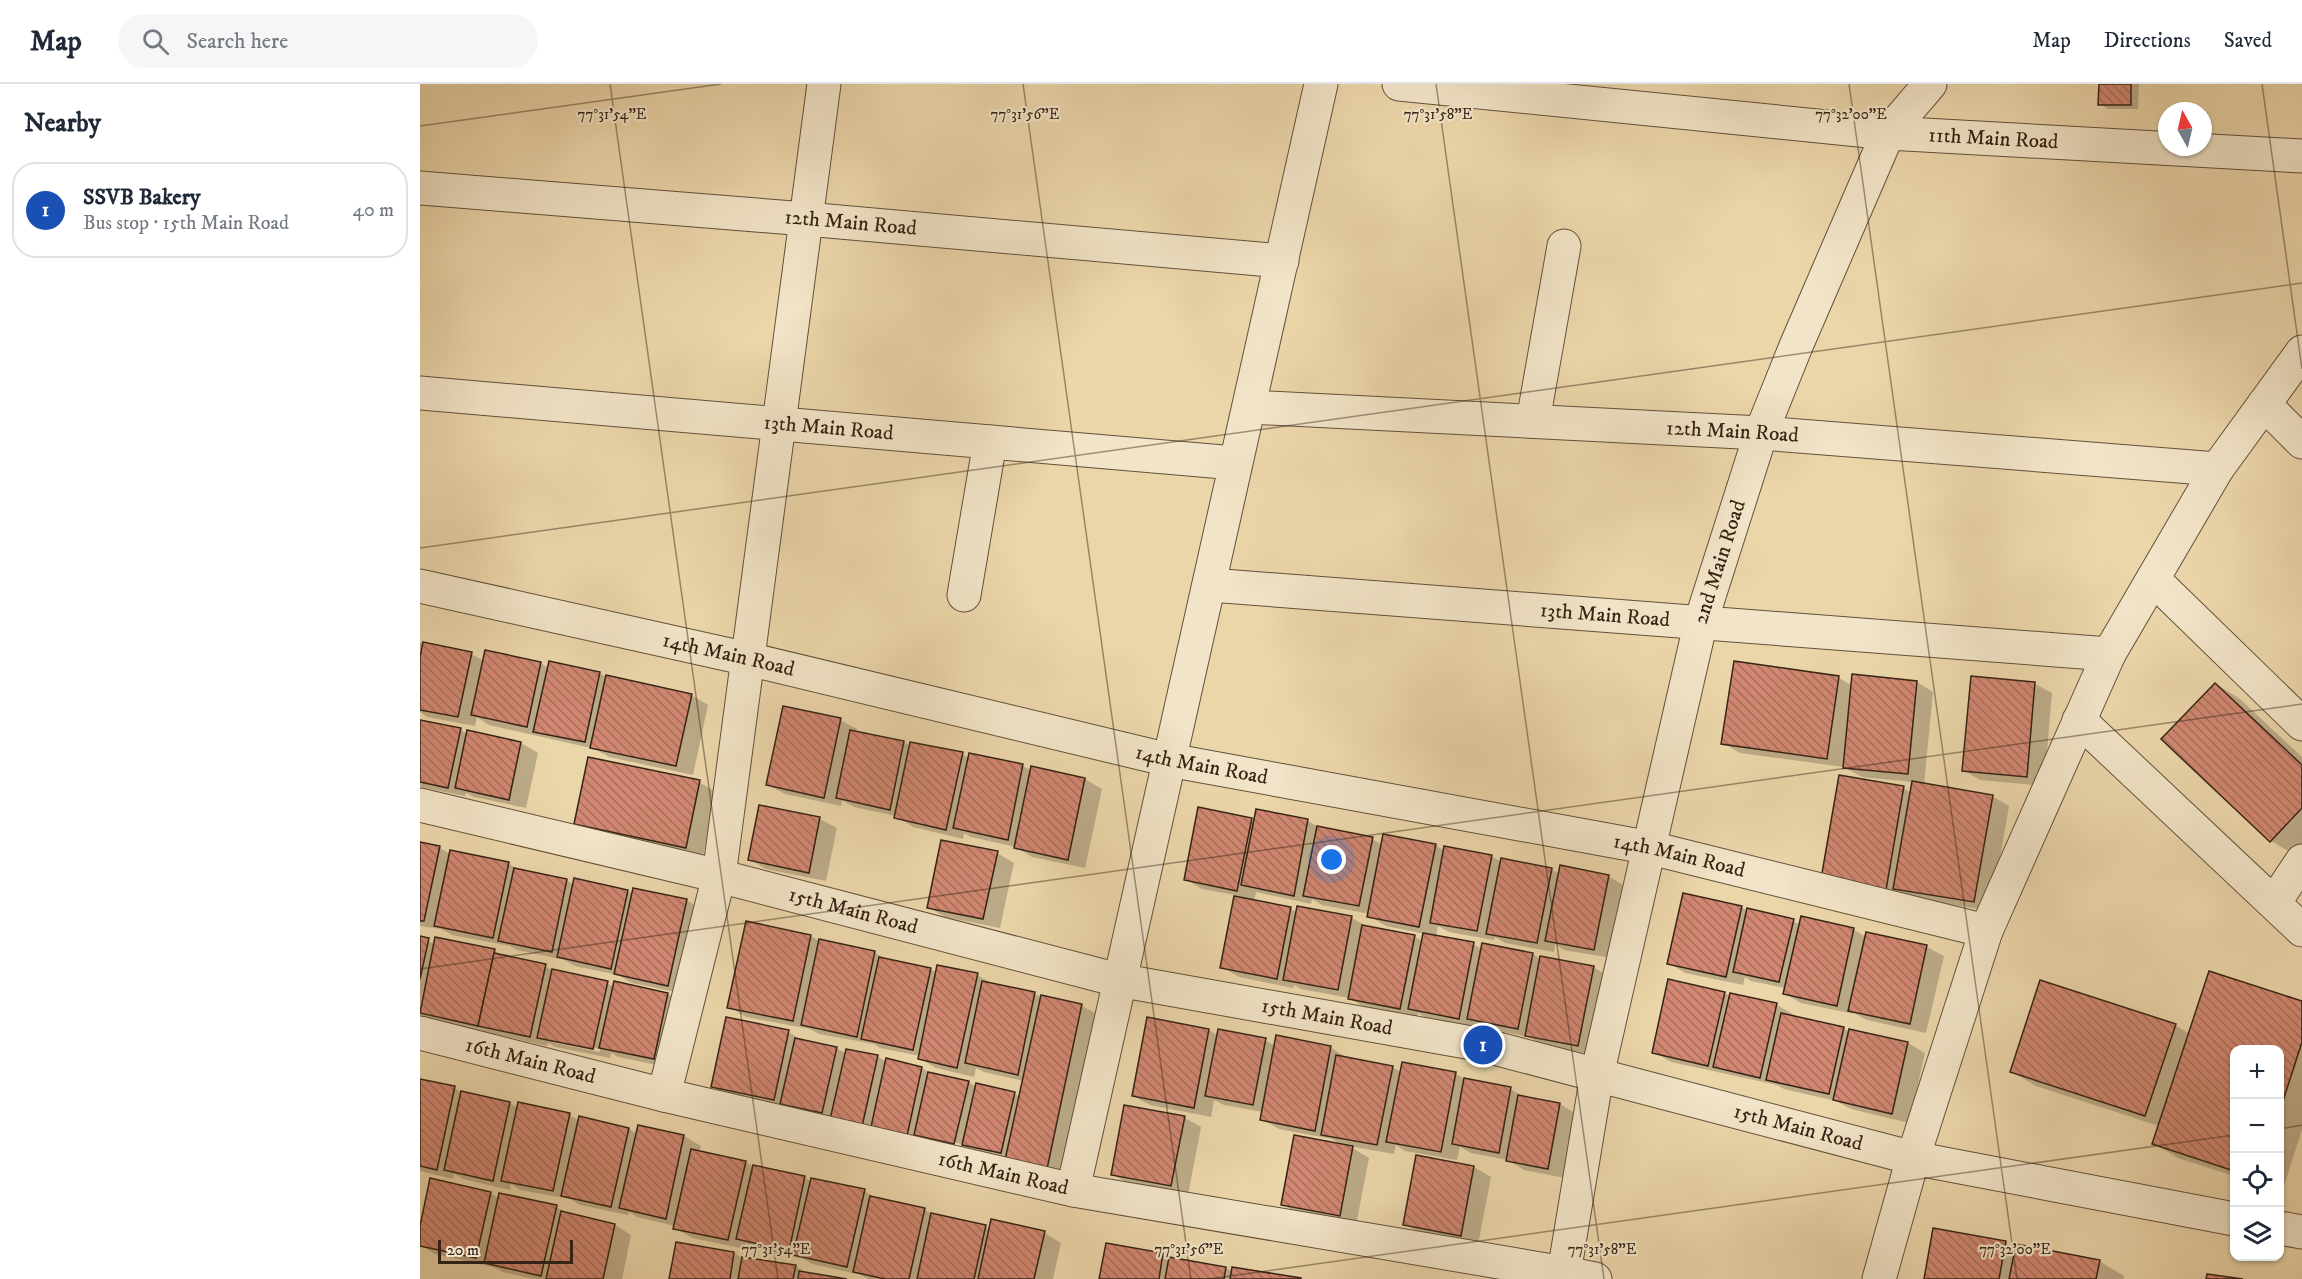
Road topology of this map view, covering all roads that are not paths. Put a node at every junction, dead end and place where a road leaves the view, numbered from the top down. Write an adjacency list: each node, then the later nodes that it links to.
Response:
1 (824, 84): 8 (street)
2 (1321, 84): 10 (street)
3 (1399, 84): 5 (street, 11th Main Road)
4 (1930, 84): 5 (street, 2nd Main Road)
5 (1888, 133): 6 (street, 11th Main Road); 17 (street, 2nd Main Road)
6 (2302, 156)
7 (420, 188): 8 (street, 12th Main Road)
8 (806, 219): 10 (street, 12th Main Road); 16 (street)
9 (1564, 246): 15 (street)
10 (1282, 261): 14 (street)
11 (2302, 352): 13 (street)
12 (420, 393): 16 (street, 13th Main Road)
13 (2264, 404): 19 (street); 21 (street)
14 (1249, 407): 15 (street, 12th Main Road); 20 (street)
15 (1533, 421): 17 (street, 12th Main Road)
16 (779, 424): 18 (street, 13th Main Road); 28 (street)
17 (1761, 433): 21 (street, 12th Main Road); 26 (street, 2nd Main Road)
18 (990, 442): 20 (street, 13th Main Road); 25 (street)
19 (2302, 442)
20 (1235, 463): 23 (street)
21 (2217, 469): 22 (street)
22 (2153, 579): 27 (street); 30 (street)
23 (1210, 585): 26 (street, 13th Main Road); 31 (street)
24 (420, 586): 28 (street, 14th Main Road)
25 (964, 595)
26 (1701, 621): 27 (street, 13th Main Road); 33 (street, 2nd Main Road)
27 (2109, 654): 29 (street)
28 (748, 659): 31 (street, 14th Main Road); 35 (street)
29 (2079, 720): 36 (street); 38 (street)
30 (2302, 724)
31 (1169, 760): 33 (street, 14th Main Road); 39 (street)
32 (420, 805): 35 (street, 15th Main Road)
33 (1651, 848): 38 (street, 14th Main Road); 41 (street, 2nd Main Road)
34 (2302, 861): 36 (street)
35 (718, 876): 39 (street, 15th Main Road); 42 (street)
36 (2274, 903): 37 (street)
37 (2302, 930)
38 (1986, 931): 43 (street)
39 (1118, 980): 41 (street, 15th Main Road); 44 (street)
40 (420, 1033): 42 (street, 16th Main Road)
41 (1597, 1075): 43 (street, 15th Main Road); 48 (street, 2nd Main Road)
42 (664, 1095): 44 (street, 16th Main Road)
43 (1913, 1158): 45 (street, 15th Main Road); 49 (street)
44 (1073, 1190): 48 (street, 16th Main Road)
45 (2230, 1218)
46 (2284, 1229): 47 (street)
47 (2302, 1232)
48 (1574, 1277)
49 (1879, 1279)

